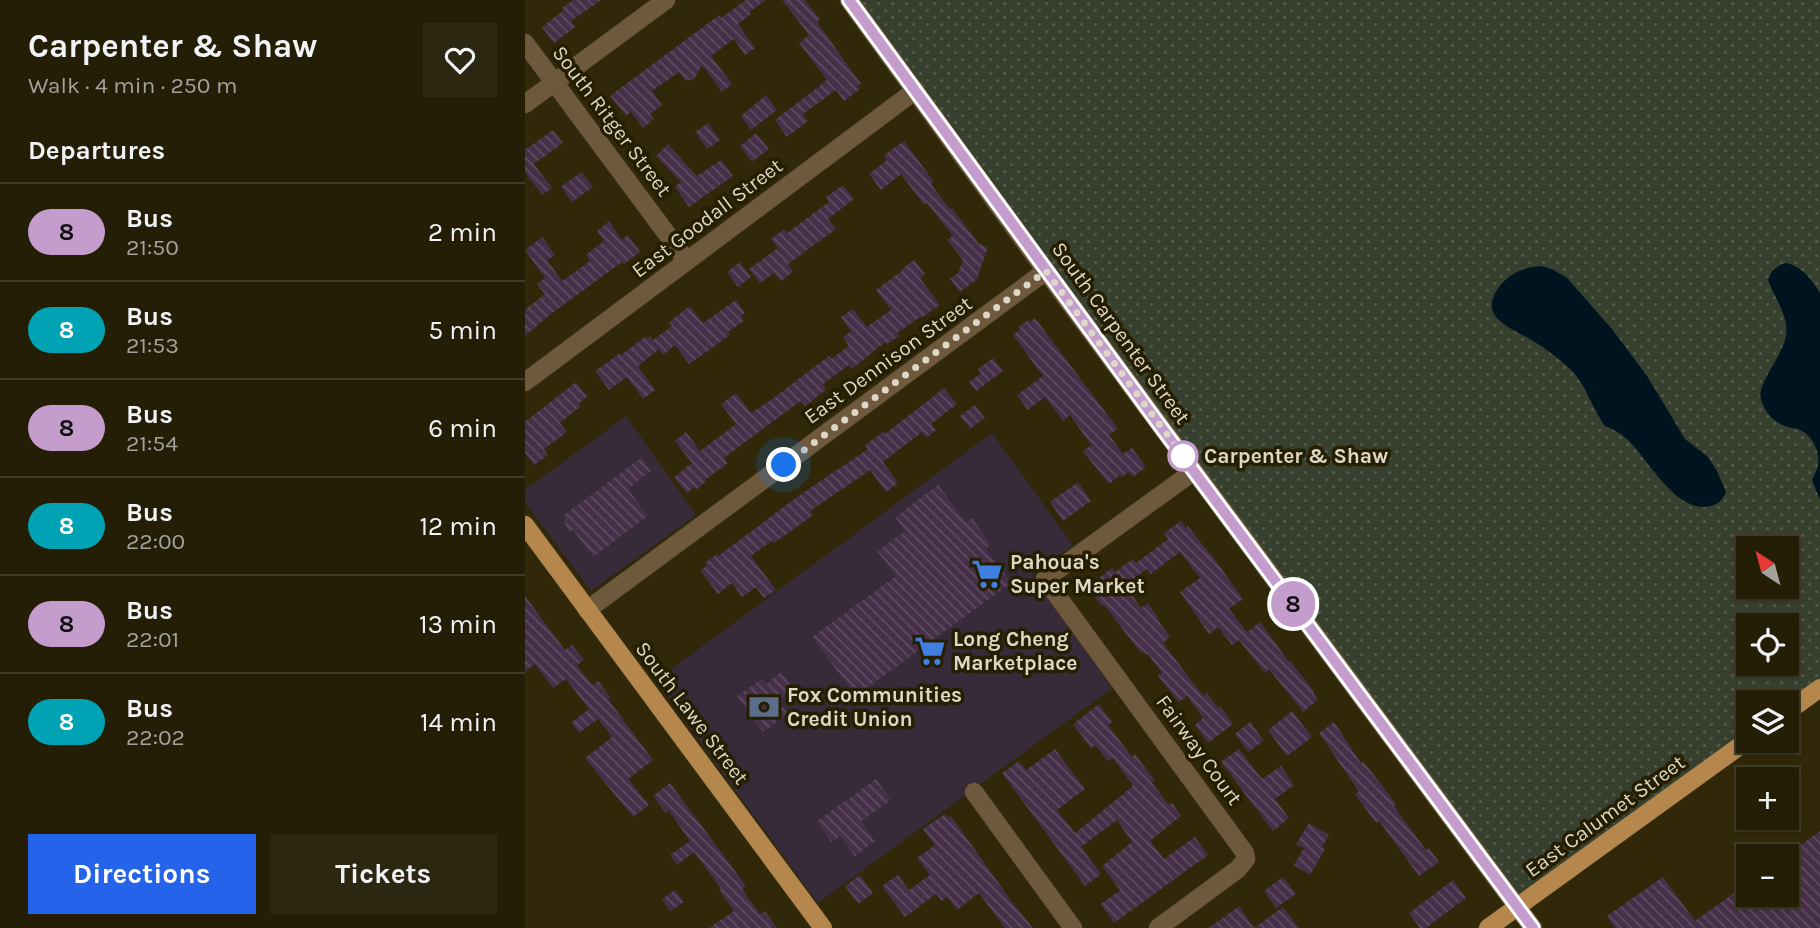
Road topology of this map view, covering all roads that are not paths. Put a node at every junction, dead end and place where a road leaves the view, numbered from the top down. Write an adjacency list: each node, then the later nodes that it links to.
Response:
1 (666, 0): 4 (street)
2 (849, 0): 5 (street, South Carpenter Street)
3 (525, 43): 4 (street, South Ritger Street)
4 (554, 82): 6 (street); 7 (street, South Ritger Street)
5 (916, 90): 7 (street, East Goodall Street); 8 (street, South Carpenter Street)
6 (525, 104)
7 (687, 261): 9 (street, East Goodall Street)
8 (1046, 271): 10 (street, South Carpenter Street); 12 (street, East Dennison Street)
9 (525, 382)
10 (1194, 471): 17 (street, South Carpenter Street); 20 (street, Fairway Court)
11 (525, 525): 12 (main road, South Lawe Street)
12 (587, 610): 18 (main road, South Lawe Street)
13 (1820, 688): 14 (main road)
14 (1799, 703)
15 (1736, 749): 17 (main road, East Calumet Street)
16 (974, 792): 19 (street)
17 (1518, 907): 21 (main road, East Calumet Street); 22 (street, South Carpenter Street)
18 (823, 928)
19 (1073, 928)
20 (1158, 928)
21 (1488, 928)
22 (1533, 928)

